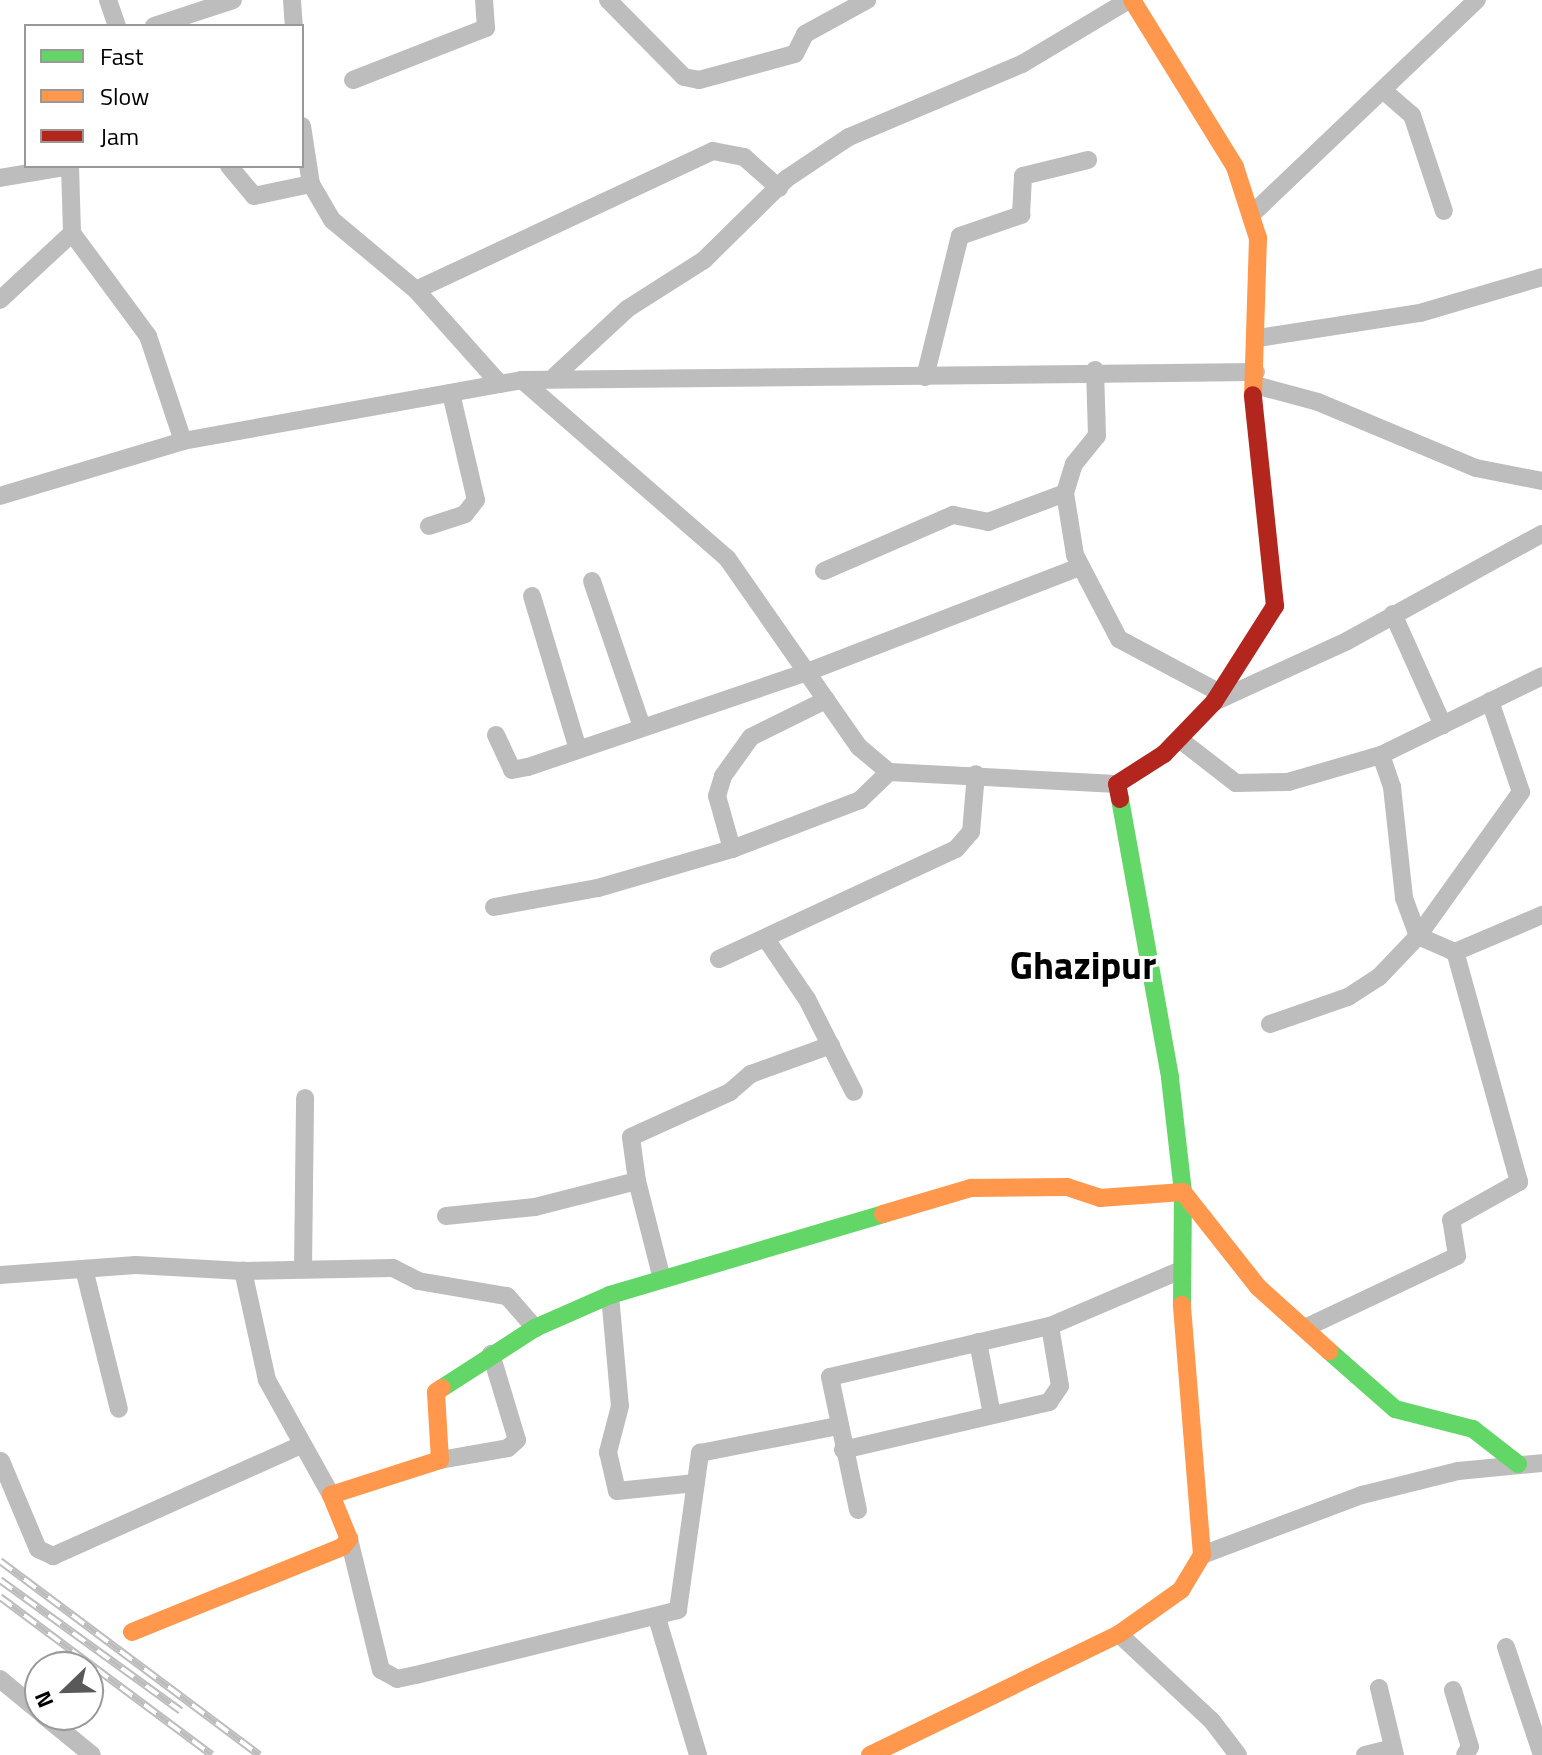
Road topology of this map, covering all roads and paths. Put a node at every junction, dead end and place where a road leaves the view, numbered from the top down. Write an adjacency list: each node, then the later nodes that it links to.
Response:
1 (108, 0): 9 (street)
2 (233, 0): 10 (street)
3 (292, 0): 11 (street)
4 (484, 0): 12 (street)
5 (608, 0): 6 (street)
6 (867, 0)
7 (1130, 0): 21 (street); 23 (street)
8 (1477, 0): 13 (street)
9 (116, 24)
10 (160, 24)
11 (294, 24)
12 (353, 80)
13 (1384, 91): 22 (street); 23 (street)
14 (304, 139): 20 (street)
15 (1088, 160): 31 (street)
16 (58, 168): 19 (street)
17 (70, 168): 24 (street)
18 (231, 168): 20 (street)
19 (0, 178)
20 (311, 184): 26 (street)
21 (779, 188): 26 (street); 30 (street)
22 (1444, 211)
23 (1251, 215): 28 (street)
24 (72, 233): 27 (street); 36 (street)
25 (1542, 277): 28 (street)
26 (416, 290): 34 (street)
27 (0, 300)
28 (1258, 338): 32 (street)
29 (1095, 370): 31 (street); 32 (street); 38 (street)
30 (555, 376): 31 (street); 33 (street)
31 (925, 377)
32 (1255, 378): 37 (street); 49 (street)
33 (522, 380): 34 (street); 47 (street)
34 (500, 384): 35 (street)
35 (451, 393): 36 (street); 40 (street)
36 (183, 441): 39 (street)
37 (1542, 481)
38 (1065, 493): 42 (street); 43 (street)
39 (0, 496)
40 (429, 526)
41 (1542, 534): 46 (street)
42 (1079, 567): 47 (street); 49 (street)
43 (824, 571)
44 (592, 581): 53 (street)
45 (532, 596): 56 (street)
46 (1393, 614): 49 (street); 52 (street)
47 (810, 671): 50 (street); 53 (street)
48 (1542, 676): 51 (street)
49 (1217, 697): 55 (street)
50 (826, 700): 58 (street); 61 (street)
51 (1490, 701): 52 (street); 64 (street)
52 (1443, 725): 57 (street)
53 (642, 727): 56 (street)
54 (496, 735): 56 (street)
55 (1179, 739): 57 (street); 60 (street)
56 (577, 746)
57 (1381, 755): 64 (street)
58 (889, 772): 59 (street); 61 (street)
59 (976, 774): 60 (street); 65 (street)
60 (1117, 784): 73 (street)
61 (732, 849): 62 (street)
62 (494, 907)
63 (1542, 915): 66 (street)
64 (1418, 936): 66 (street); 68 (street)
65 (766, 939): 67 (street); 69 (street)
66 (1455, 952): 84 (street)
67 (719, 959)
68 (1270, 1024)
69 (831, 1045): 70 (street); 72 (street)
70 (854, 1092)
71 (305, 1098): 75 (street)
72 (637, 1181): 74 (street); 80 (street)
73 (1183, 1192): 78 (street); 80 (street); 84 (street)
74 (446, 1216)
75 (303, 1268): 77 (street); 83 (street)
76 (84, 1269): 77 (street); 79 (street); 87 (street)
77 (243, 1271): 90 (street)
78 (1179, 1271): 82 (street); 100 (street)
79 (0, 1275)
80 (662, 1279): 81 (street)
81 (610, 1295): 83 (street); 96 (street)
82 (1050, 1326): 85 (street); 88 (street)
83 (535, 1328): 86 (street)
84 (1305, 1328): 95 (street)
85 (978, 1342): 88 (street); 89 (street)
86 (491, 1354): 92 (street); 92 (street)
87 (119, 1409)
88 (992, 1415): 91 (street)
89 (838, 1426): 91 (street); 96 (street)
90 (299, 1446): 93 (street); 97 (street)
91 (843, 1450): 98 (street)
92 (440, 1460): 97 (street)
93 (1, 1461)
94 (1542, 1463): 95 (street)
95 (1518, 1464): 100 (street)
96 (696, 1483): 101 (street)
97 (331, 1495): 99 (street)
98 (858, 1510)
99 (349, 1539): 101 (street); 102 (street)
100 (1202, 1555): 103 (street)
101 (657, 1618): 113 (street)
102 (132, 1632)
103 (1119, 1634): 114 (street); 115 (street)
104 (1506, 1647): 110 (street)
105 (0, 1679): 108 (street)
106 (1379, 1688): 111 (street)
107 (1453, 1690): 117 (street)
108 (24, 1699)
109 (63, 1731): 112 (street)
110 (1539, 1735): 118 (street)
111 (1394, 1752): 116 (street)
112 (92, 1755)
113 (698, 1755)
114 (870, 1755)
115 (1238, 1755)
116 (1365, 1755)
117 (1465, 1755)
118 (1542, 1755)

